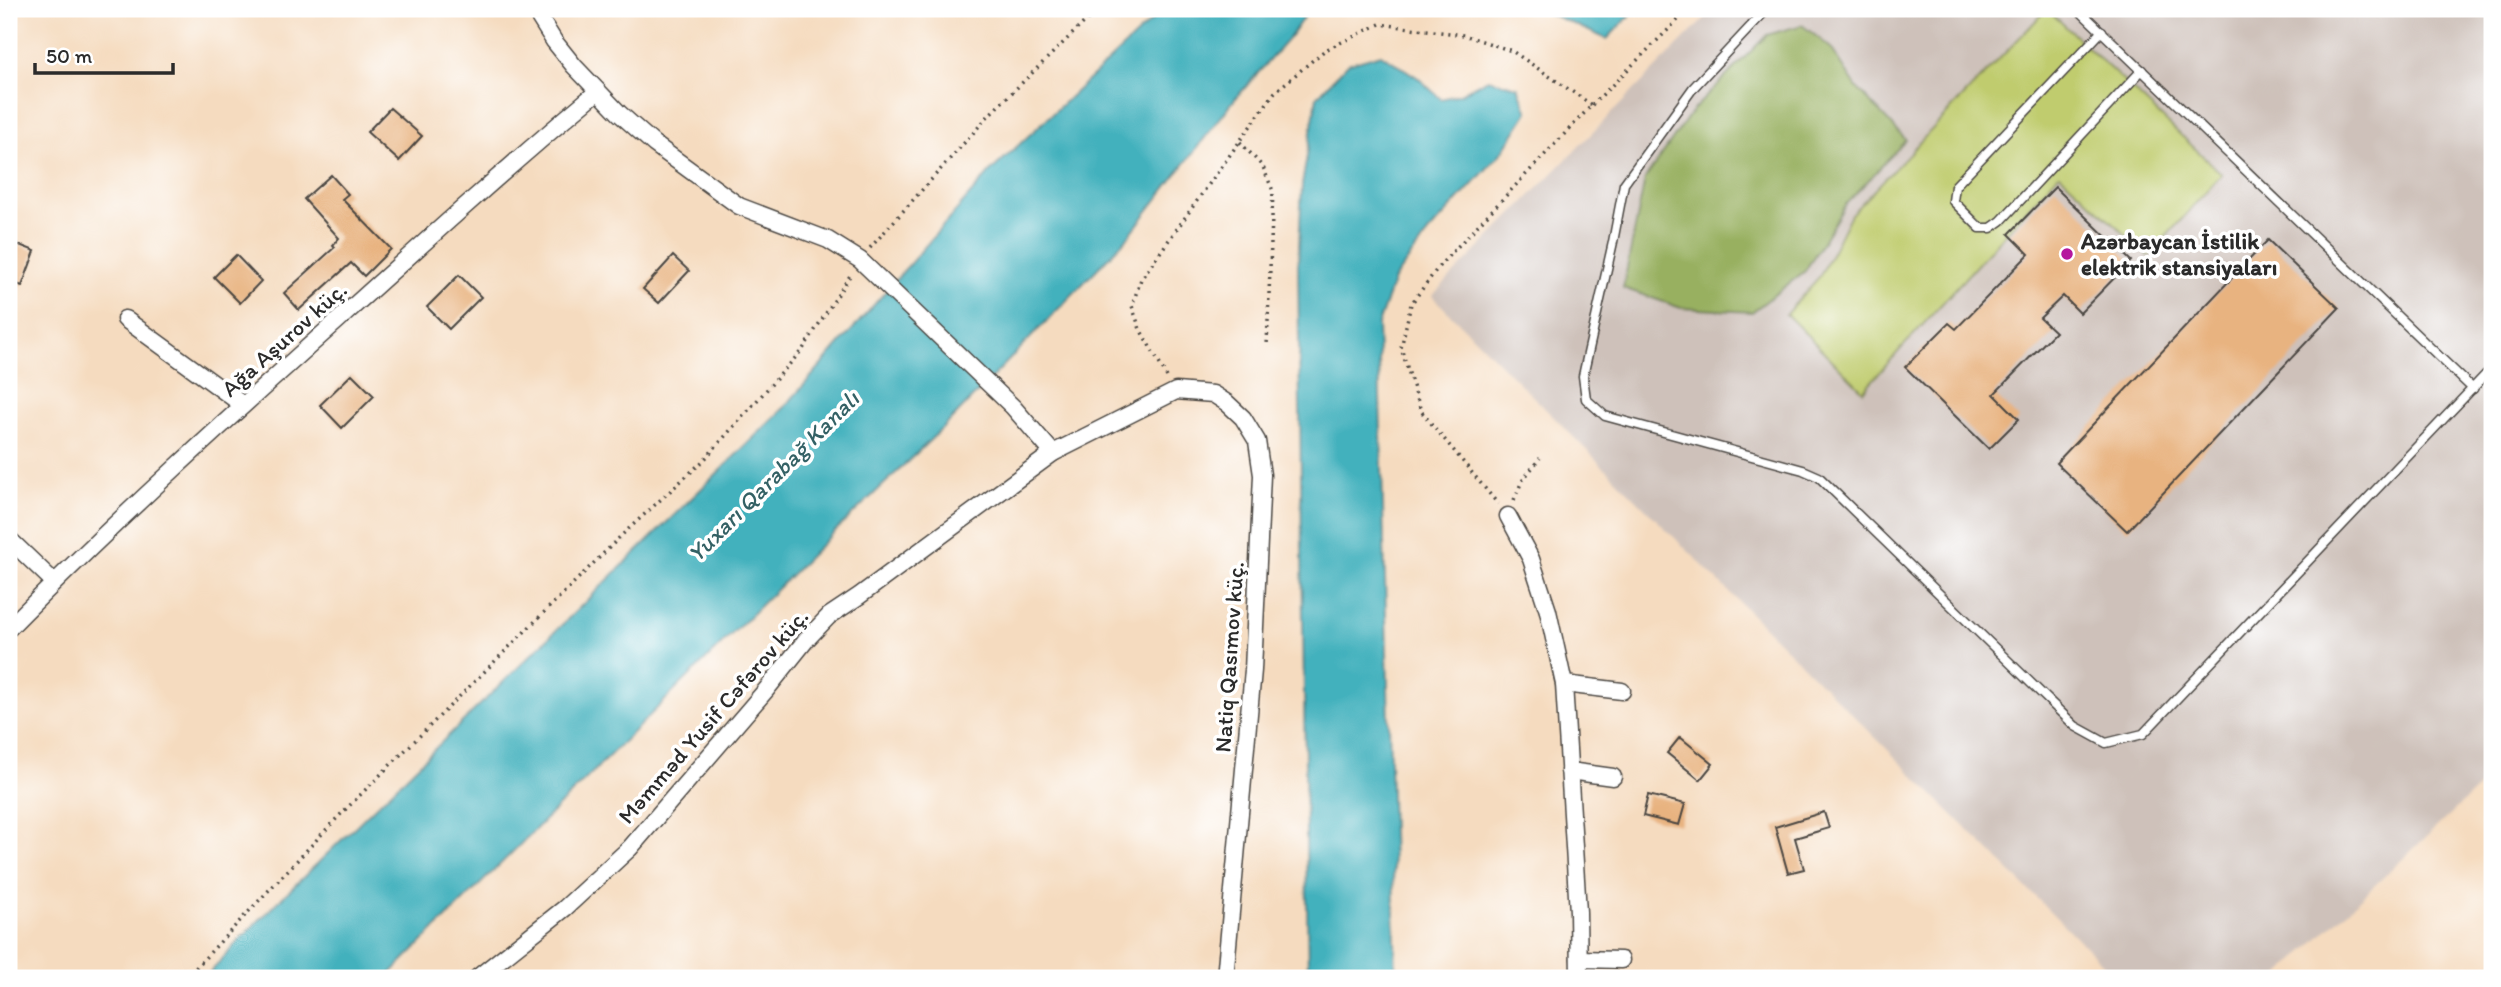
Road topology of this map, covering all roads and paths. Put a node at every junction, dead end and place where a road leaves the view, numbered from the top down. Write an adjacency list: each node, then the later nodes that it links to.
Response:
1 (534, 9): 8 (street)
2 (1098, 9): 11 (path)
3 (1689, 9): 9 (path)
4 (1767, 9): 15 (lane)
5 (2078, 9): 6 (lane)
6 (2102, 31): 7 (lane); 7 (lane)
7 (2142, 71): 15 (lane)
8 (597, 92): 11 (street); 17 (street, Ağa Aşurov küç.)
9 (1592, 105): 10 (path); 20 (path)
10 (1240, 142): 13 (path); 16 (path)
11 (860, 260): 18 (street); 30 (path)
12 (125, 319): 17 (street)
13 (1267, 346)
14 (2492, 368): 15 (lane)
15 (2473, 389)
16 (1176, 391): 18 (street, Məmməd Yusif Cəfərov küç.); 32 (street, Natiq Qasımov küç.)
17 (243, 405): 22 (street, Ağa Aşurov küç.)
18 (1052, 453): 31 (street, Məmməd Yusif Cəfərov küç.)
19 (1540, 458): 20 (path)
20 (1508, 516): 24 (street)
21 (9, 539): 22 (street)
22 (54, 582): 23 (street, Ağa Aşurov küç.)
23 (9, 628)
24 (1564, 684): 25 (street); 26 (street)
25 (1622, 691)
26 (1569, 771): 27 (street); 28 (street)
27 (1613, 777)
28 (1579, 959): 29 (street); 33 (street)
29 (1621, 960)
30 (186, 978)
31 (477, 978)
32 (1225, 978)
33 (1579, 978)

